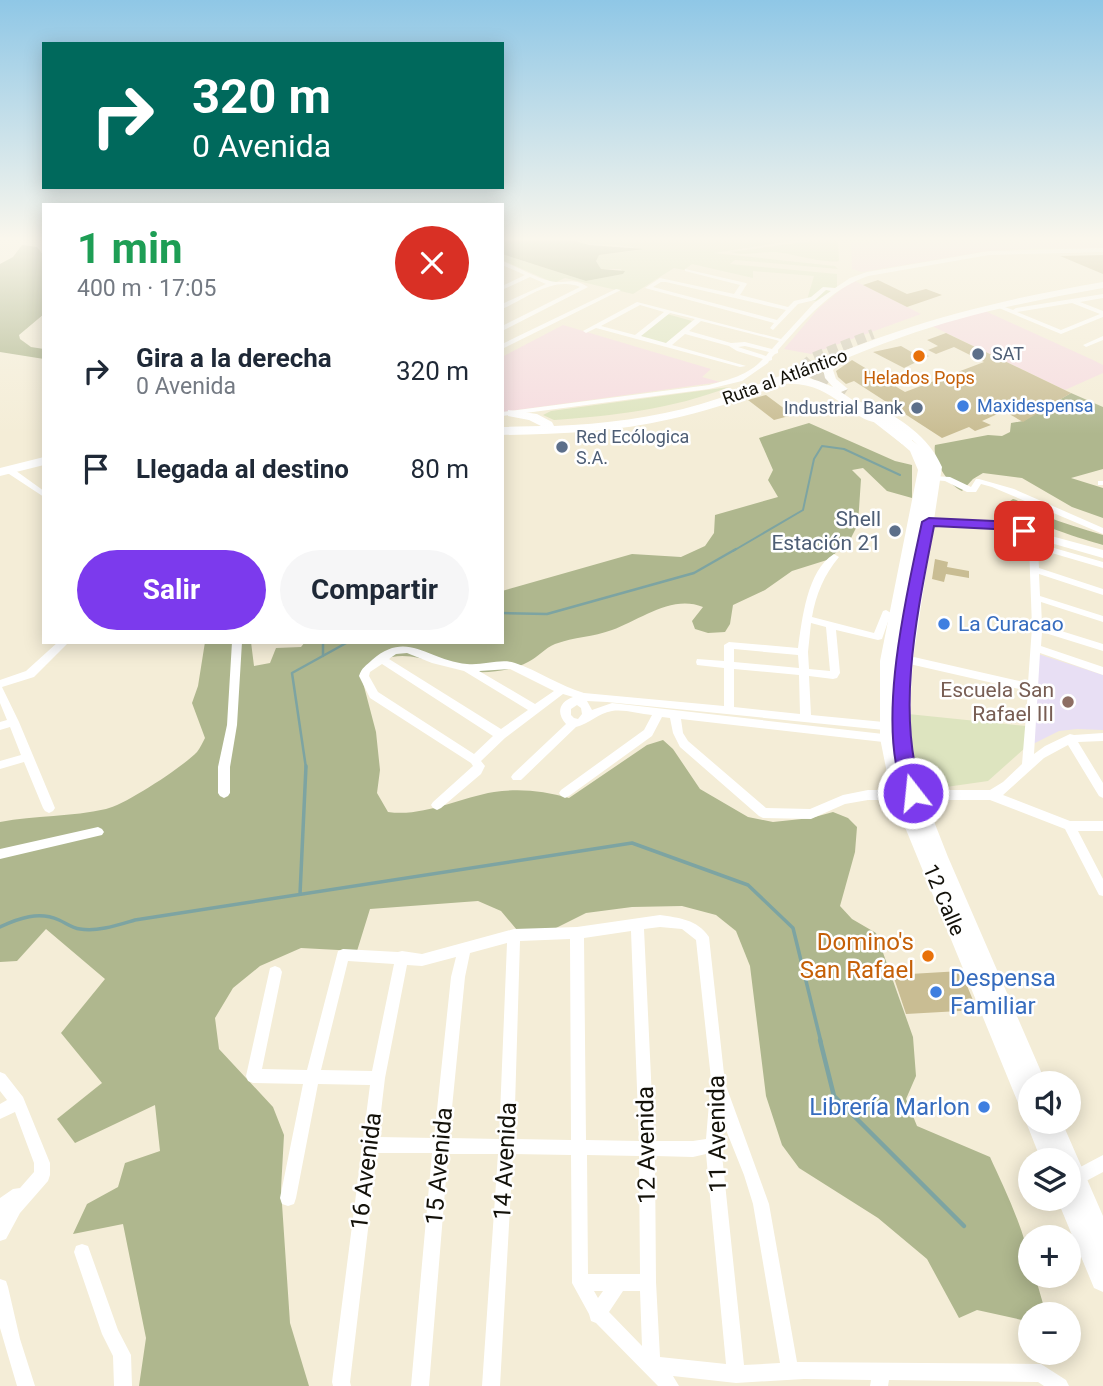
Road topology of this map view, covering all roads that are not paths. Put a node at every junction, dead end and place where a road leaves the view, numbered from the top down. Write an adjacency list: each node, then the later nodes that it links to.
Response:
1 (551, 305): 20 (street)
2 (588, 305): 29 (street)
3 (636, 305): 19 (street)
4 (645, 305): 14 (street)
5 (712, 305): 18 (street)
6 (772, 305): 13 (street)
7 (794, 305): 13 (street)
8 (819, 305): 32 (street)
9 (981, 305): 17 (highway, Ruta al Atlántico)
10 (1006, 305): 31 (highway, Ruta al Atlántico)
11 (1059, 305): 15 (street)
12 (1081, 305): 15 (street)
13 (790, 309): 18 (street)
14 (669, 311): 16 (street); 25 (street)
15 (1103, 314)
16 (699, 318): 23 (street); 27 (street)
17 (927, 319): 24 (highway); 38 (highway, Ruta al Atlántico)
18 (778, 322): 21 (street)
19 (599, 327): 22 (street); 25 (street)
20 (504, 328)
21 (773, 328)
22 (586, 331)
23 (684, 332): 30 (street); 32 (street)
24 (873, 334)
25 (636, 338): 30 (street)
26 (1103, 338): 28 (street)
27 (778, 339)
28 (1086, 345)
29 (504, 346)
30 (667, 346): 33 (street)
31 (844, 356): 34 (highway, Ruta al Atlántico); 42 (main road, 12 Calle)
32 (769, 357): 38 (street)
33 (742, 366)
34 (760, 387): 37 (highway, Ruta al Atlántico); 42 (main road, 12 Calle)
35 (861, 406): 42 (highway)
36 (507, 413): 38 (highway)
37 (640, 422): 38 (highway); 41 (highway, Ruta al Atlántico)
38 (539, 425): 39 (highway); 40 (highway)
39 (504, 431)
40 (504, 431)
41 (504, 431)
42 (915, 441): 45 (main road, 12 Calle); 47 (main road, 12 Calle)
43 (42, 460): 44 (highway)
44 (3, 470): 46 (street)
45 (936, 478): 47 (main road, 12 Calle); 48 (street)
46 (42, 494)
47 (922, 520): 49 (street); 66 (main road, 12 Calle); 87 (main road, 12 Calle)
48 (1103, 531)
49 (1103, 554)
50 (834, 557): 56 (street)
51 (1103, 565): 52 (street)
52 (1035, 570): 53 (street); 54 (street)
53 (1103, 592)
54 (1038, 597): 57 (street); 59 (street)
55 (886, 613): 58 (street)
56 (807, 619): 58 (street); 64 (street)
57 (1103, 619)
58 (831, 626): 71 (street)
59 (1037, 627): 62 (street); 63 (street)
60 (62, 644): 72 (street)
61 (237, 644): 97 (street)
62 (1103, 648)
63 (1036, 649): 70 (street); 73 (street)
64 (803, 652): 68 (street); 71 (street)
65 (380, 658): 69 (street); 88 (street); 92 (street)
66 (905, 659): 73 (street); 87 (main road, 12 Calle)
67 (701, 662): 68 (street)
68 (729, 666): 71 (street); 79 (street)
69 (467, 668): 75 (street); 78 (street)
70 (1103, 671)
71 (804, 672): 83 (street)
72 (0, 684)
73 (1032, 688): 94 (street)
74 (0, 690): 84 (street)
75 (562, 690): 76 (street); 78 (street)
76 (584, 697): 77 (street); 79 (street)
77 (571, 703): 82 (street); 85 (street)
78 (536, 710): 88 (street)
79 (729, 710): 83 (street)
80 (659, 712): 81 (street); 82 (street); 98 (street)
81 (674, 713): 87 (street); 99 (street)
82 (587, 716): 85 (street)
83 (806, 717): 87 (street)
84 (14, 722): 86 (street); 91 (street)
85 (575, 722): 95 (street)
86 (0, 726)
87 (894, 733): 99 (main road, 12 Calle)
88 (501, 735): 92 (street)
89 (1103, 737): 90 (street)
90 (1070, 738): 94 (street); 96 (street)
91 (28, 757): 93 (street); 102 (street)
92 (475, 760): 101 (street)
93 (0, 765)
94 (1028, 765): 100 (street)
95 (517, 777)
96 (1101, 787)
97 (224, 793)
98 (565, 793)
99 (907, 793): 100 (street); 114 (main road, 12 Calle); 115 (main road, 12 Calle)
100 (991, 795): 103 (street)
101 (437, 805)
102 (49, 808)
103 (1069, 826): 104 (street); 107 (street)
104 (1103, 826)
105 (98, 832): 106 (street)
106 (0, 854)
107 (1103, 891)
108 (637, 925): 109 (street); 119 (street, 11 Avenida); 127 (street, 12 Avenida)
109 (577, 933): 110 (street); 126 (street)
110 (514, 935): 111 (street); 125 (street, 14 Avenida)
111 (465, 947): 112 (street); 122 (street, 15 Avenida)
112 (402, 957): 116 (street); 117 (street, 16 Avenida)
113 (275, 972): 116 (street)
114 (1030, 1071)
115 (1018, 1074)
116 (312, 1077): 117 (street); 131 (street)
117 (378, 1077): 123 (street, 16 Avenida)
118 (0, 1079): 120 (street)
119 (718, 1079): 124 (street, 11 Avenida); 145 (street)
120 (18, 1102): 121 (street); 130 (street)
121 (0, 1112)
122 (440, 1144): 123 (street); 125 (street); 151 (street, 15 Avenida)
123 (369, 1145): 150 (street, 16 Avenida)
124 (713, 1145): 127 (street); 146 (street, 11 Avenida)
125 (506, 1146): 126 (street); 152 (street, 14 Avenida)
126 (578, 1147): 127 (street); 141 (street)
127 (647, 1147): 140 (street, 12 Avenida)
128 (1103, 1163): 129 (street)
129 (1081, 1172)
130 (30, 1187): 133 (street); 135 (street)
131 (288, 1198)
132 (1081, 1199): 136 (main road)
133 (0, 1208)
134 (1081, 1210): 138 (main road)
135 (0, 1233)
136 (1103, 1245)
137 (82, 1252): 149 (street)
138 (1103, 1279)
139 (619, 1282): 140 (street); 141 (street); 143 (street)
140 (648, 1282): 144 (street, 12 Avenida)
141 (580, 1283): 143 (street)
142 (1, 1295): 148 (street)
143 (593, 1309): 144 (street)
144 (652, 1365): 146 (street); 153 (street)
145 (790, 1370): 146 (street); 147 (street)
146 (736, 1374)
147 (880, 1379): 154 (street)
148 (26, 1386)
149 (123, 1386)
150 (342, 1386)
151 (419, 1386)
152 (491, 1386)
153 (670, 1386)
154 (1060, 1386)

